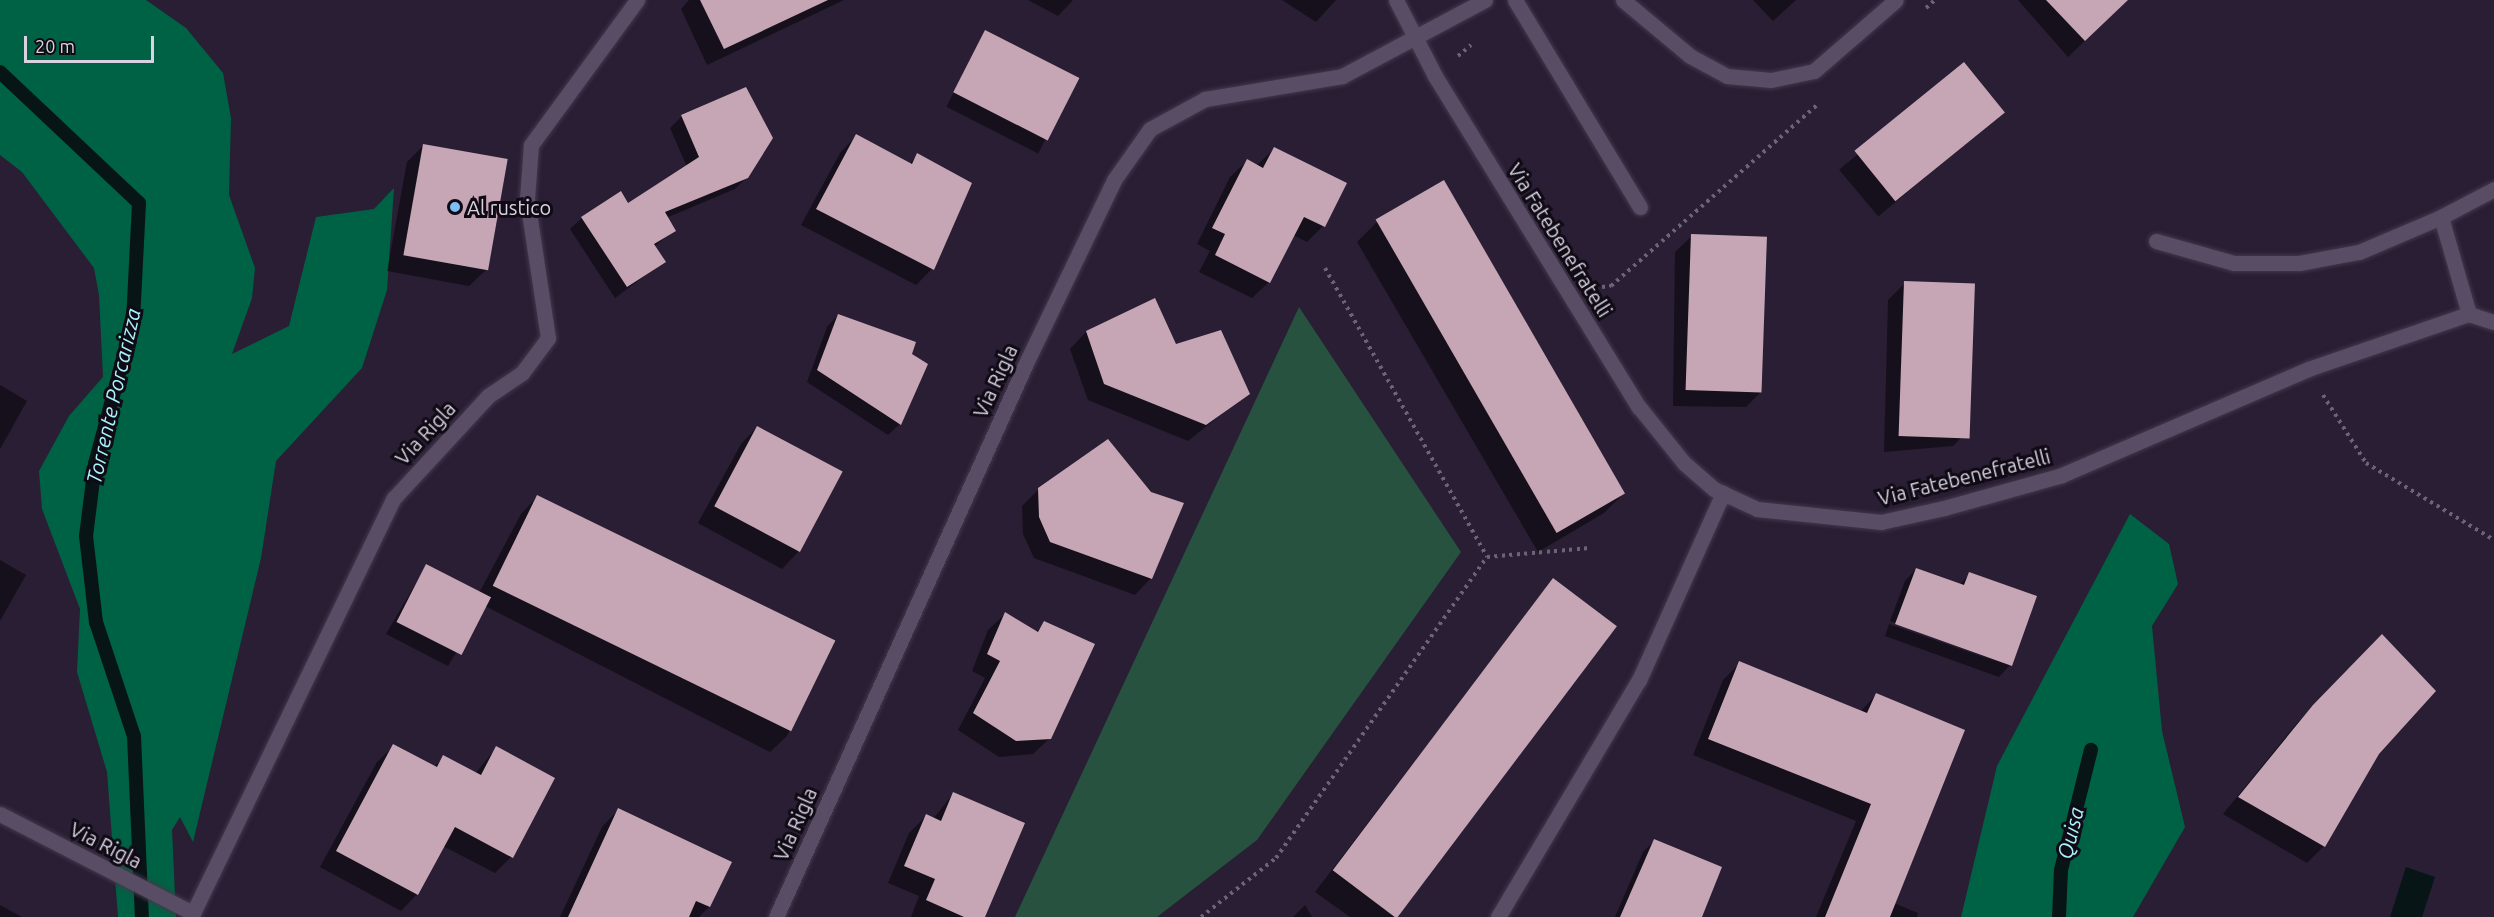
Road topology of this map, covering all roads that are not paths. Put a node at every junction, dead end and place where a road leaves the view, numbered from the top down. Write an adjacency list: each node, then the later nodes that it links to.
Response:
1 (637, 0): 16 (street, Via Rigla)
2 (1396, 0): 7 (street, Via Fatebenefratelli)
3 (1485, 0): 7 (street, Via Rigla)
4 (1515, 0): 9 (street)
5 (1623, 0): 6 (street)
6 (1896, 0)
7 (1414, 37): 14 (street, Via Fatebenefratelli); 17 (street, Via Rigla)
8 (2494, 189): 10 (street)
9 (1640, 207)
10 (2441, 217): 11 (street); 12 (street)
11 (2156, 241)
12 (2469, 314): 13 (street); 14 (street, Via Fatebenefratelli)
13 (2494, 322)
14 (1723, 493): 18 (street)
15 (0, 814): 16 (street, Via Rigla)
16 (194, 915)
17 (776, 917)
18 (1498, 917)

